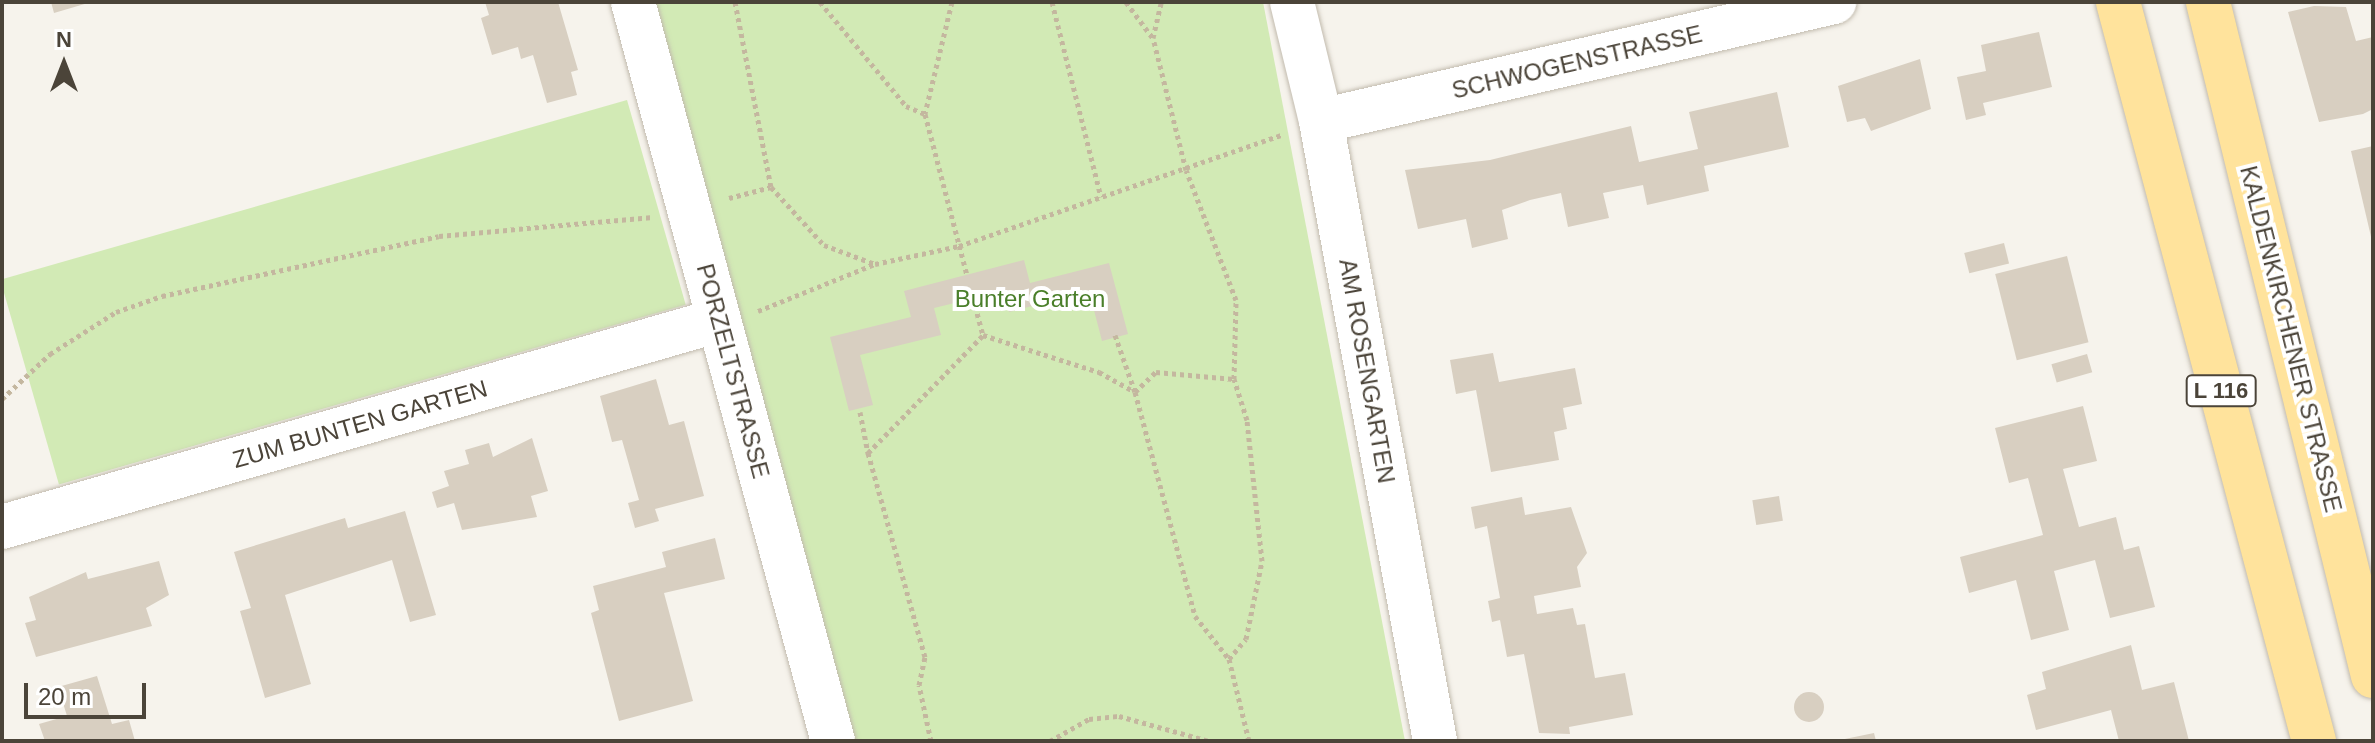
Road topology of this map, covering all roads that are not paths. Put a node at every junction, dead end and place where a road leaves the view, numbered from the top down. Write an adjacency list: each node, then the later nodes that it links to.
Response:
1 (633, 2): 7 (street, PORZELTSTRASSE)
2 (1292, 2): 6 (street, AM ROSENGARTEN)
3 (1834, 2): 6 (street, SCHWOGENSTRASSE)
4 (2118, 2): 12 (main road, L 116)
5 (2208, 2): 9 (main road, KALDENKIRCHENER STRASSE)
6 (1321, 121): 11 (street, AM ROSENGARTEN)
7 (719, 320): 8 (street, ZUM BUNTEN GARTEN); 10 (street, PORZELTSTRASSE)
8 (2, 527)
9 (2373, 676)
10 (833, 741)
11 (1435, 741)
12 (2314, 741)

